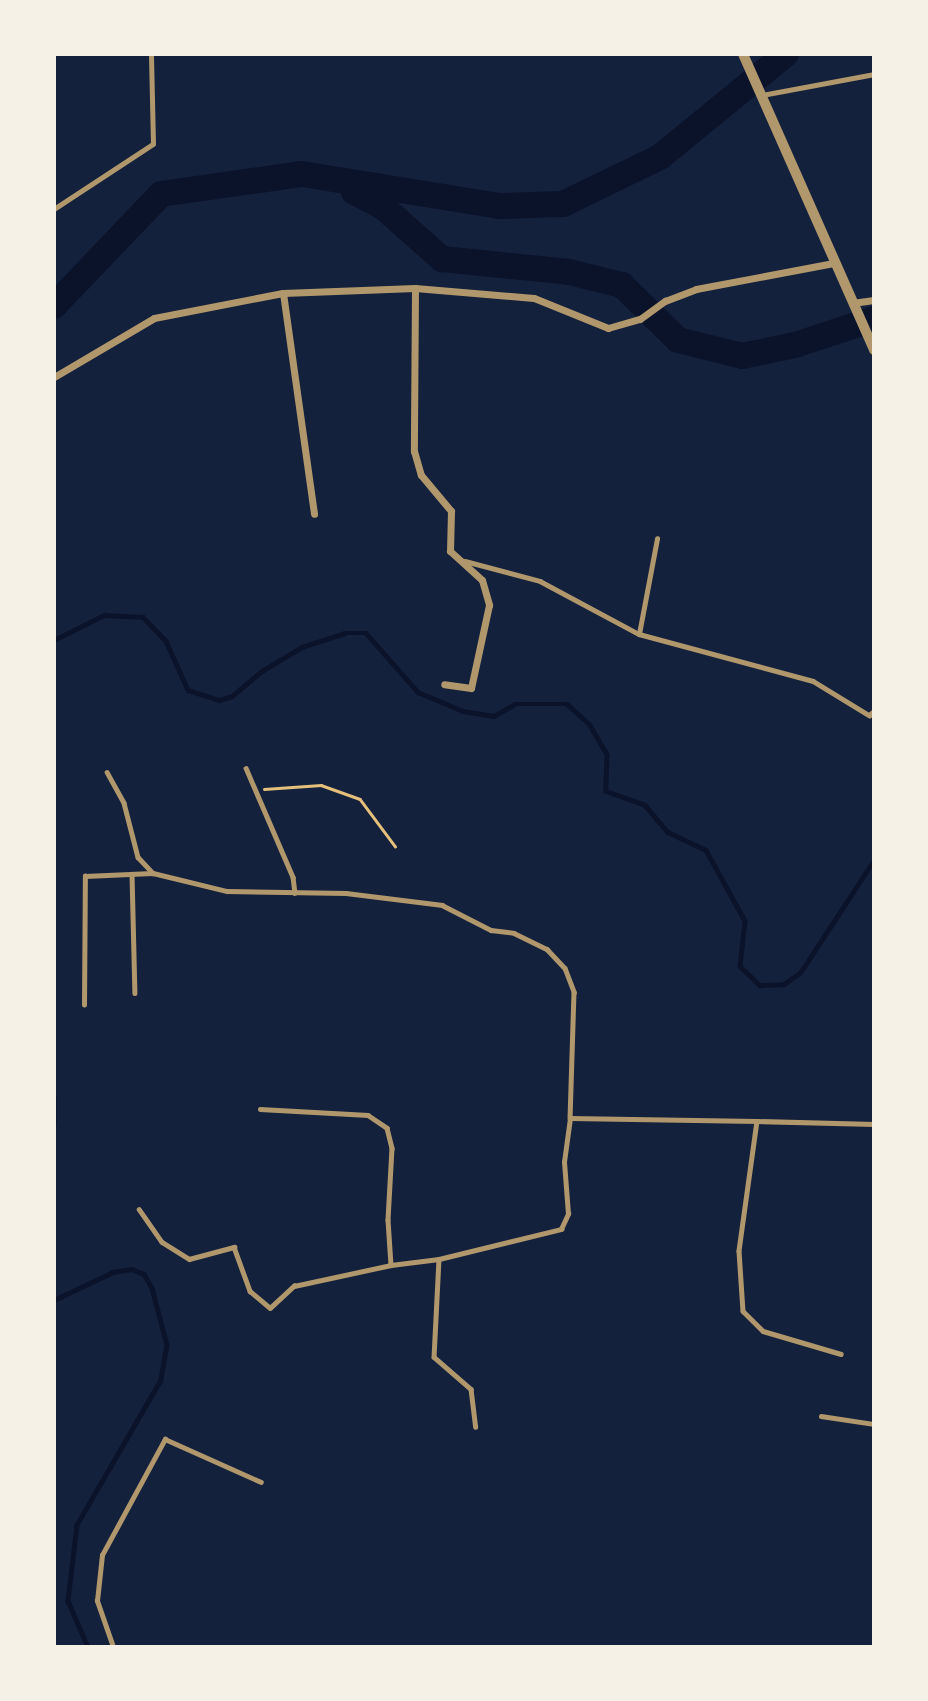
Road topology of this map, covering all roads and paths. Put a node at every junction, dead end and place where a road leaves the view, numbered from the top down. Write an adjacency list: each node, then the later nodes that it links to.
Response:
1 (151, 54): 5 (lane)
2 (744, 57): 4 (street)
3 (874, 74): 4 (lane)
4 (760, 92): 6 (street)
5 (54, 209)
6 (834, 263): 7 (street); 10 (street)
7 (415, 288): 8 (street); 15 (street)
8 (284, 293): 12 (street); 13 (street)
9 (874, 300): 10 (street)
10 (851, 304): 11 (street)
11 (872, 350)
12 (54, 377)
13 (314, 514)
14 (657, 539): 16 (lane)
15 (465, 561): 16 (lane); 17 (street)
16 (639, 634): 18 (lane)
17 (444, 684)
18 (874, 711)
19 (246, 768): 21 (lane)
20 (107, 772): 23 (lane)
21 (256, 792): 22 (path); 25 (lane)
22 (395, 846)
23 (153, 873): 24 (lane); 25 (lane)
24 (132, 874): 26 (lane); 27 (lane)
25 (295, 893): 29 (lane)
26 (135, 993)
27 (84, 1005)
28 (260, 1109): 34 (lane)
29 (570, 1118): 30 (lane); 33 (lane)
30 (757, 1121): 31 (lane); 35 (lane)
31 (874, 1124)
32 (139, 1209): 34 (lane)
33 (439, 1259): 34 (lane); 38 (lane)
34 (391, 1265)
35 (841, 1354)
36 (821, 1416): 37 (lane)
37 (874, 1424)
38 (476, 1427)
39 (261, 1482): 40 (lane)
40 (113, 1647)

